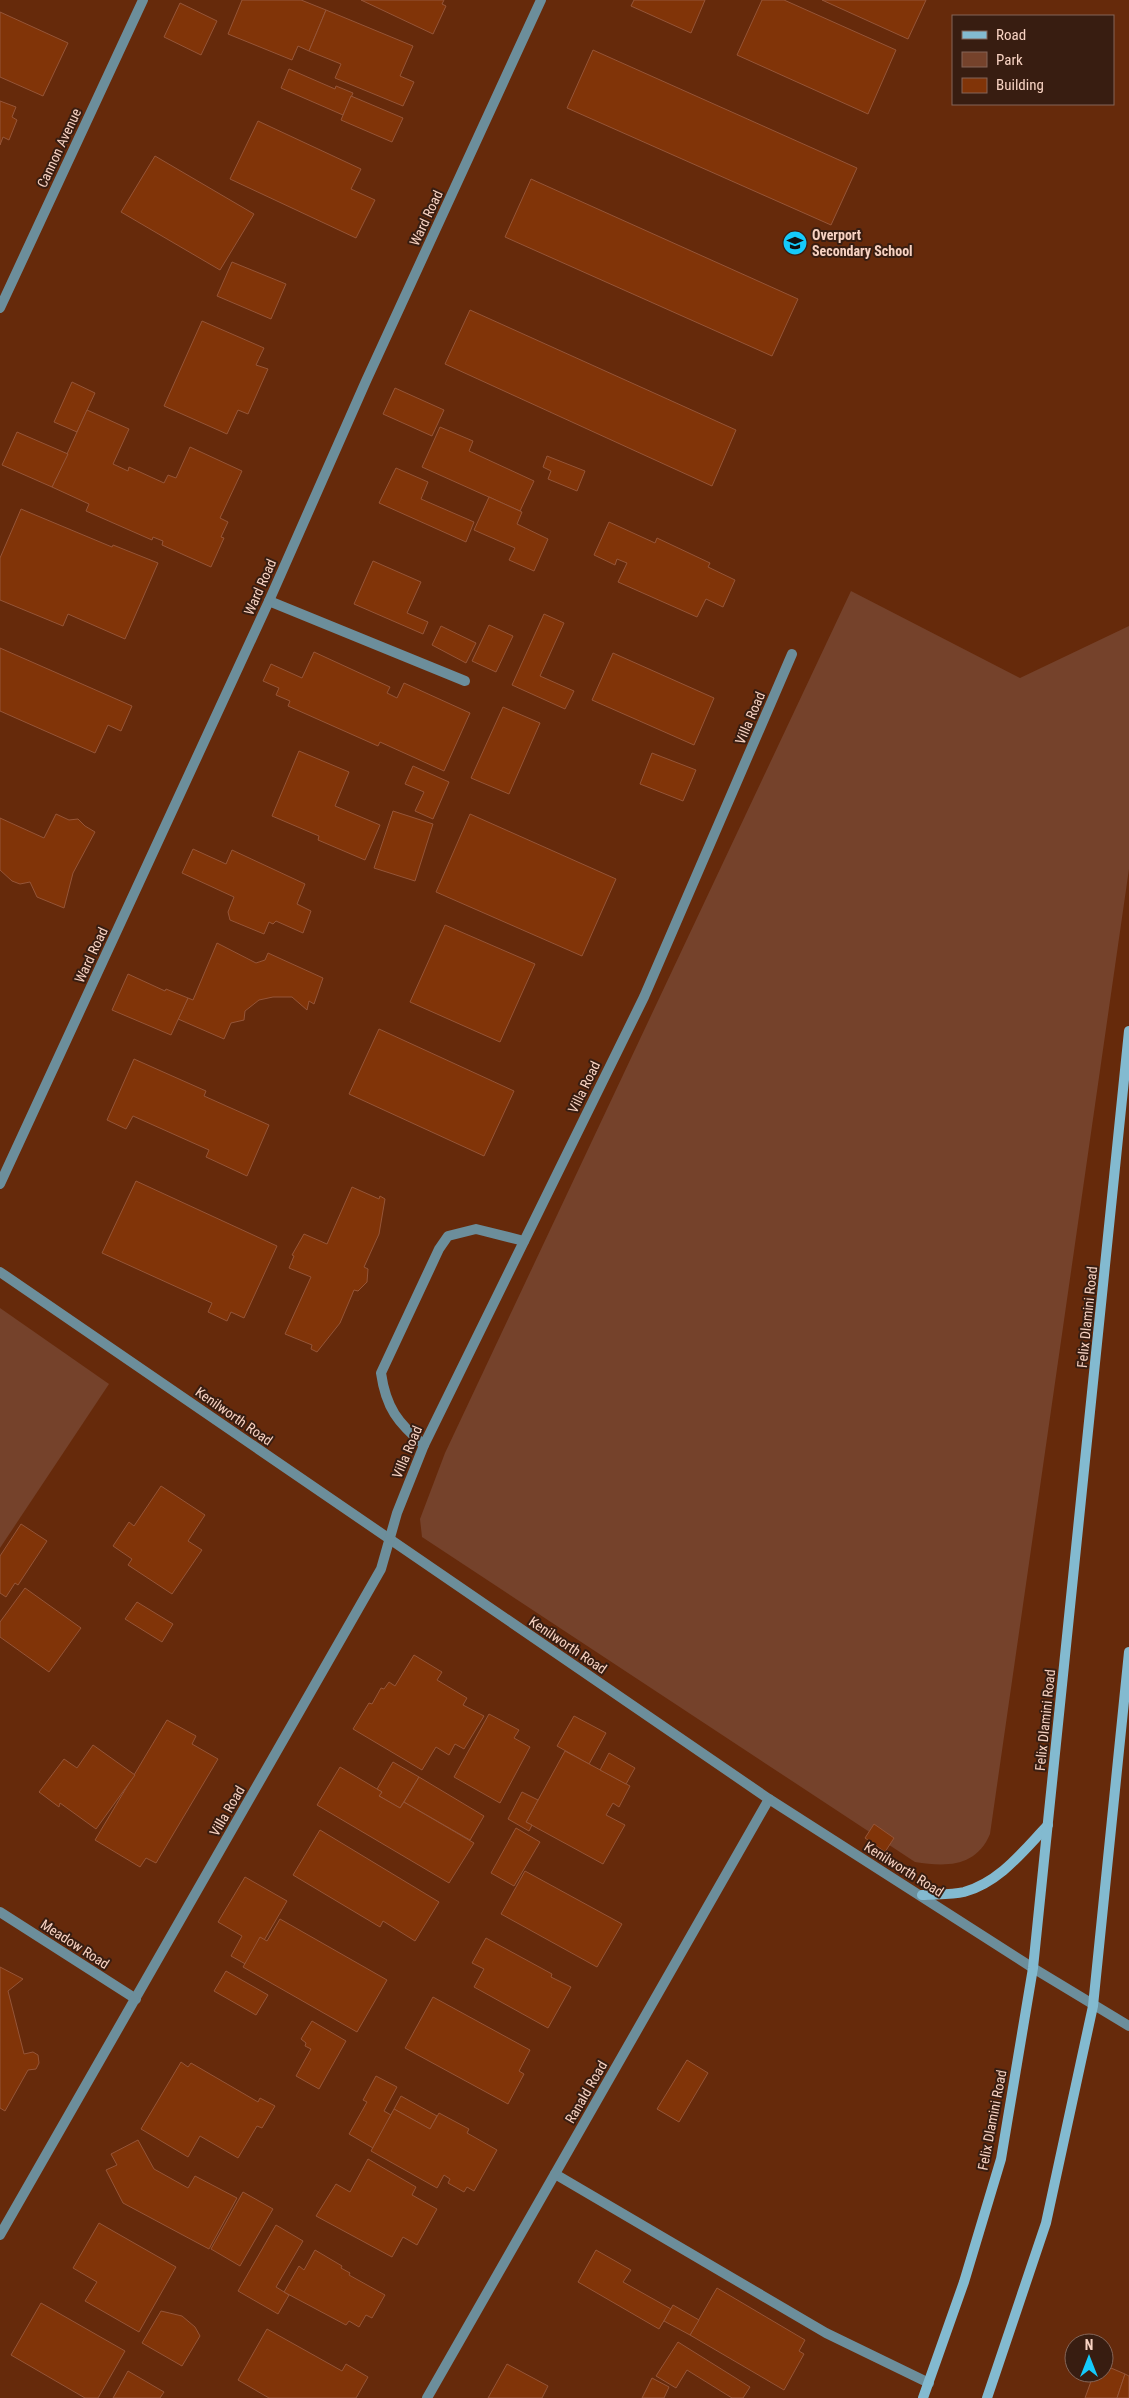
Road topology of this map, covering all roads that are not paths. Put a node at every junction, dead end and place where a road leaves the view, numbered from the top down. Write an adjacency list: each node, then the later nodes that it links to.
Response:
1 (143, 0): 3 (street, Cannon Avenue)
2 (541, 0): 4 (street, Ward Road)
3 (0, 308)
4 (270, 601): 6 (street); 8 (street, Ward Road)
5 (792, 654): 9 (street, Villa Road)
6 (464, 681)
7 (1129, 1031): 15 (main road, Felix Dlamini Road)
8 (0, 1184)
9 (524, 1241): 11 (street, Villa Road); 11 (street)
10 (0, 1272): 12 (street, Kenilworth Road)
11 (424, 1445): 12 (street, Villa Road)
12 (389, 1540): 14 (street, Kenilworth Road); 19 (street, Villa Road)
13 (1129, 1652): 20 (main road)
14 (769, 1799): 16 (street, Kenilworth Road); 22 (street, Ranald Road)
15 (1048, 1825): 16 (main road); 18 (main road, Felix Dlamini Road)
16 (922, 1895): 18 (street, Kenilworth Road)
17 (0, 1912): 19 (street, Meadow Road)
18 (1033, 1968): 20 (street, Kenilworth Road); 24 (main road, Felix Dlamini Road)
19 (136, 1999): 23 (street, Villa Road)
20 (1093, 2006): 21 (street, Kenilworth Road); 27 (main road)
21 (1129, 2026)
22 (555, 2174): 24 (street); 25 (street, Ranald Road)
23 (0, 2235)
24 (929, 2383): 26 (main road, Felix Dlamini Road)
25 (427, 2398)
26 (923, 2398)
27 (987, 2398)

